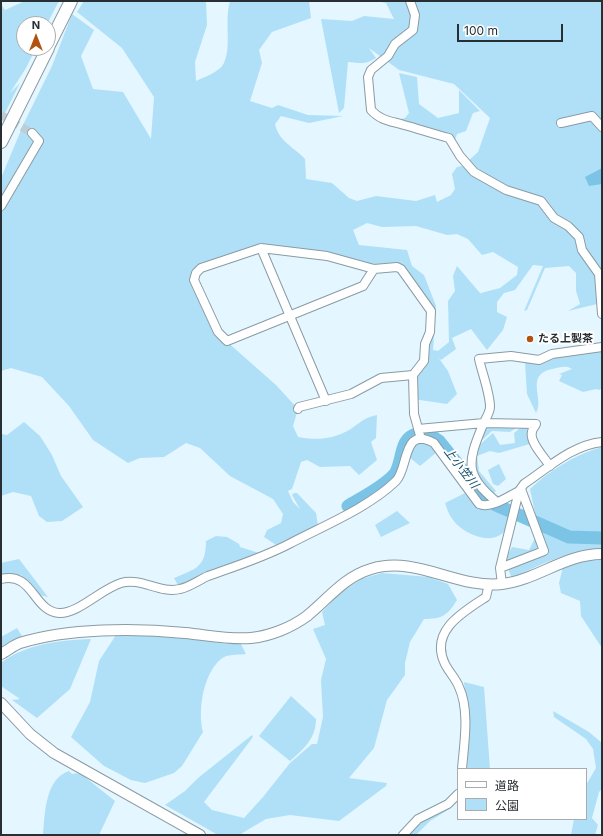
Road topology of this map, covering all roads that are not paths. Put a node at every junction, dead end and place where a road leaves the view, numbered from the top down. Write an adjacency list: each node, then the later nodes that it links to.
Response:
1 (71, 1): 3 (main road)
2 (410, 1): 12 (street)
3 (56, 32)
4 (44, 56): 8 (main road)
5 (561, 123): 6 (street)
6 (602, 127)
7 (32, 133): 9 (street)
8 (1, 142)
9 (1, 206)
10 (262, 248): 11 (street); 13 (street); 13 (street)
11 (374, 269): 13 (street); 15 (street)
12 (602, 314)
13 (290, 315): 16 (street)
14 (602, 347): 18 (street)
15 (413, 375): 16 (street); 19 (street)
16 (326, 401): 17 (street)
17 (298, 410)
18 (484, 423): 19 (street); 21 (street); 23 (street)
19 (419, 434): 23 (street); 26 (street)
20 (602, 442): 21 (street)
21 (550, 466): 22 (street)
22 (520, 490): 23 (street); 25 (street); 25 (street)
23 (496, 502)
24 (602, 554): 28 (street)
25 (500, 568): 28 (street)
26 (1, 579)
27 (490, 584): 28 (street); 29 (street); 31 (street)
28 (502, 584)
29 (1, 654)
30 (1, 703): 33 (street)
31 (462, 768)
32 (457, 795): 34 (street)
33 (200, 835)
34 (403, 835)

